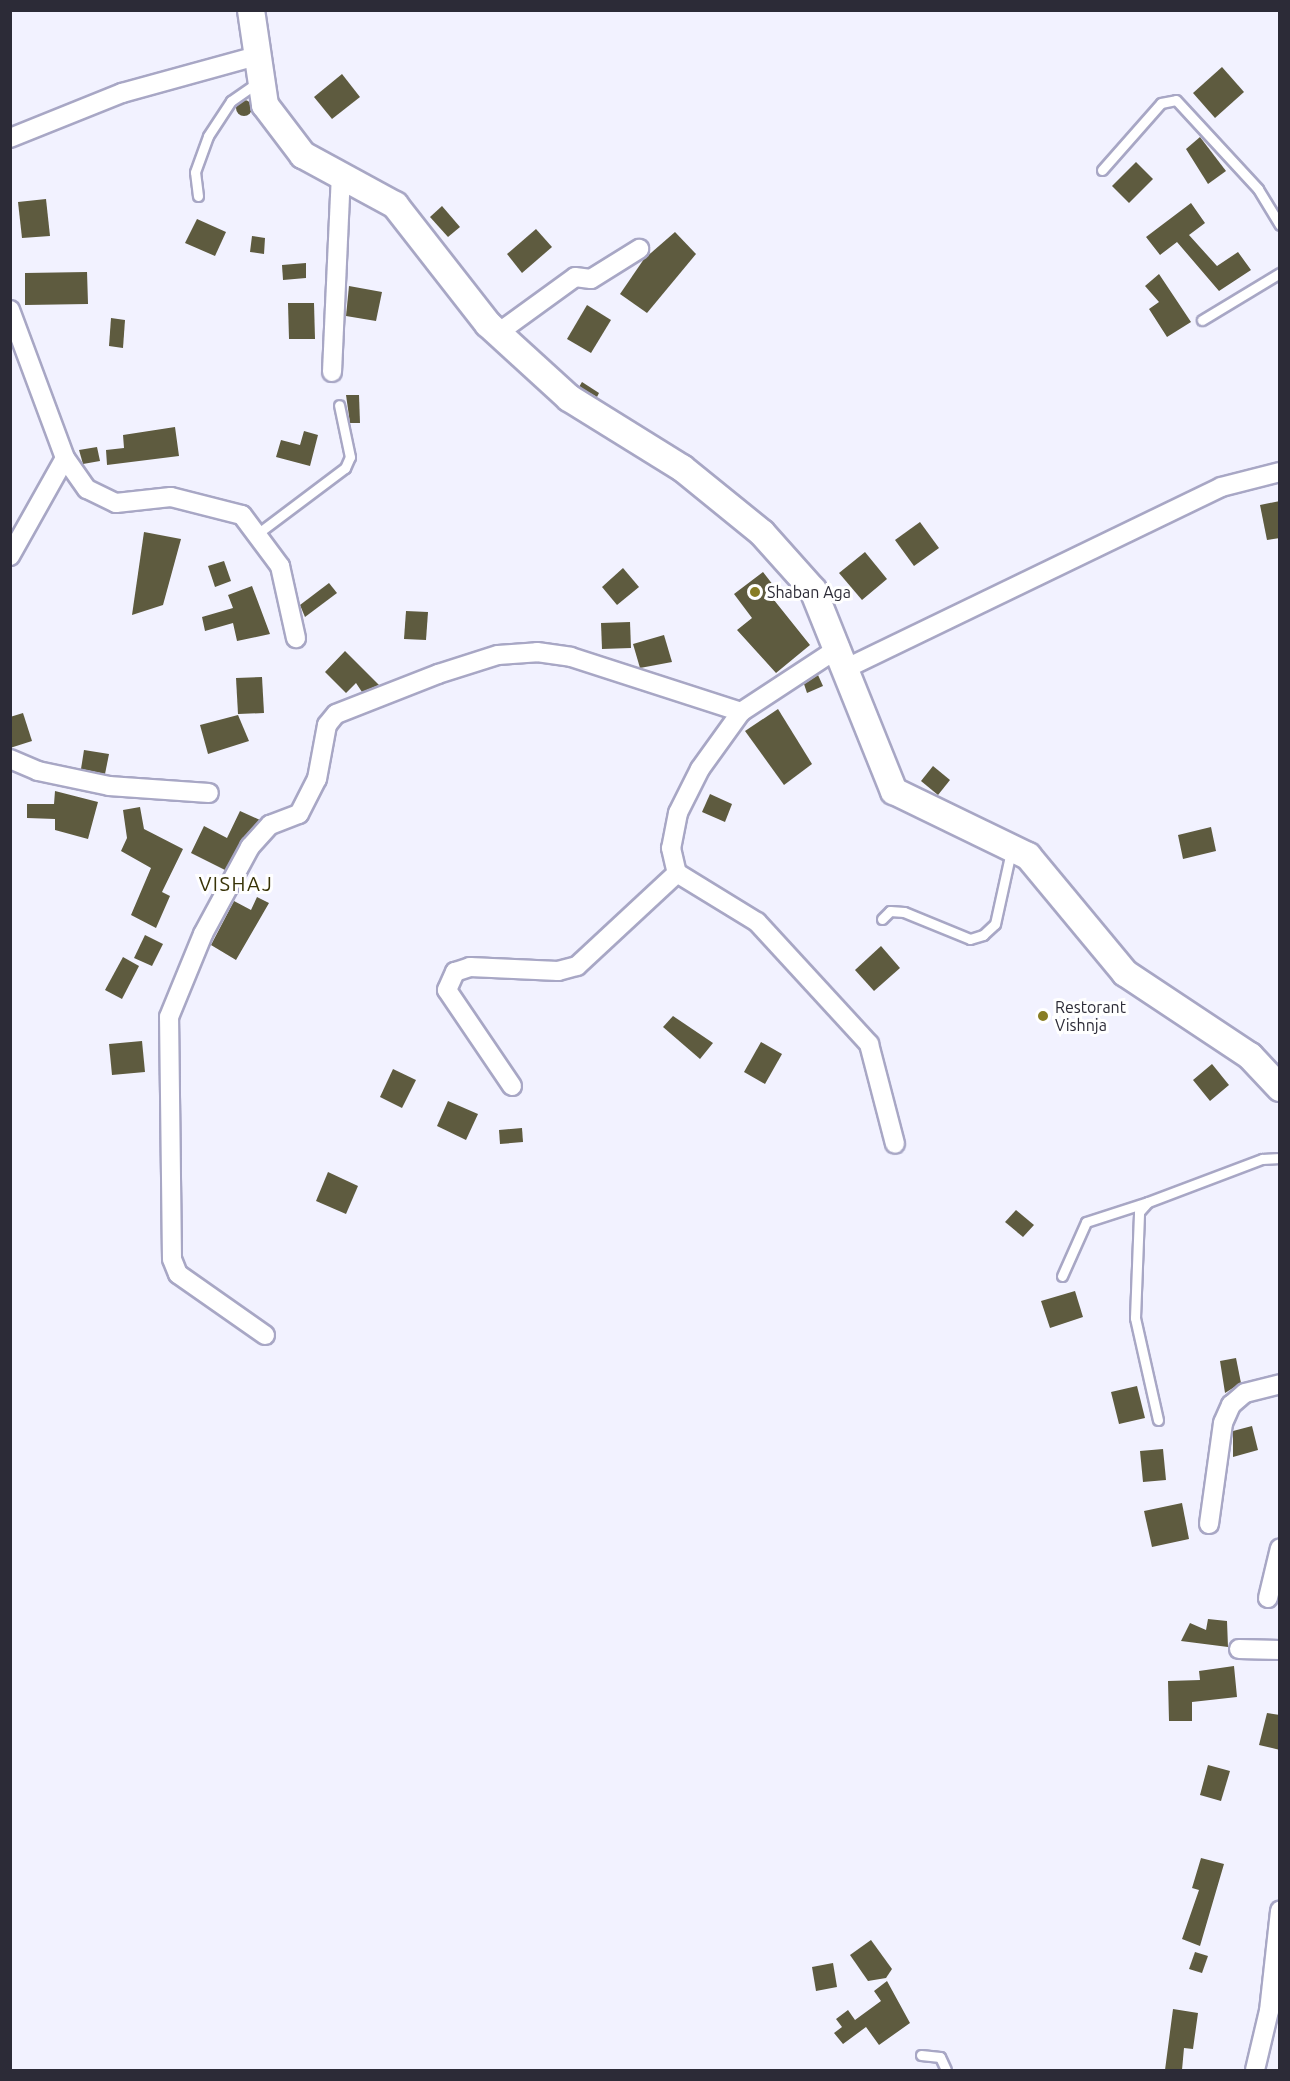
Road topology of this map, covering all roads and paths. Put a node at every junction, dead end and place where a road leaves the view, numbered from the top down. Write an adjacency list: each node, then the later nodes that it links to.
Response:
1 (251, 10): 2 (main road)
2 (256, 56): 3 (main road); 4 (street)
3 (258, 82): 6 (main road); 7 (lane)
4 (10, 138)
5 (1102, 170): 8 (lane)
6 (341, 177): 13 (main road); 14 (street)
7 (198, 196)
8 (1280, 225)
9 (639, 249): 13 (street)
10 (1280, 273): 12 (lane)
11 (10, 310): 16 (street)
12 (1202, 320)
13 (498, 333): 21 (main road)
14 (332, 372)
15 (339, 405): 18 (lane)
16 (65, 458): 18 (street); 19 (street)
17 (1280, 472): 21 (street)
18 (257, 534): 20 (street)
19 (10, 556)
20 (296, 638)
21 (844, 657): 22 (street); 25 (main road)
22 (741, 712): 26 (street); 34 (street)
23 (10, 759): 24 (street)
24 (209, 793)
25 (1012, 846): 27 (lane); 29 (main road)
26 (677, 873): 28 (street); 30 (street)
27 (882, 920)
28 (512, 1086)
29 (1280, 1089)
30 (895, 1144)
31 (1280, 1158): 32 (lane)
32 (1148, 1202): 33 (lane); 36 (lane)
33 (1062, 1276)
34 (265, 1335)
35 (1280, 1384): 37 (street)
36 (1158, 1420)
37 (1209, 1524)
38 (1280, 1548): 39 (street)
39 (1268, 1598)
40 (1239, 1649): 41 (street)
41 (1280, 1650)
42 (1280, 1911): 45 (street)
43 (921, 2055): 44 (lane)
44 (946, 2070)
45 (1255, 2070)

